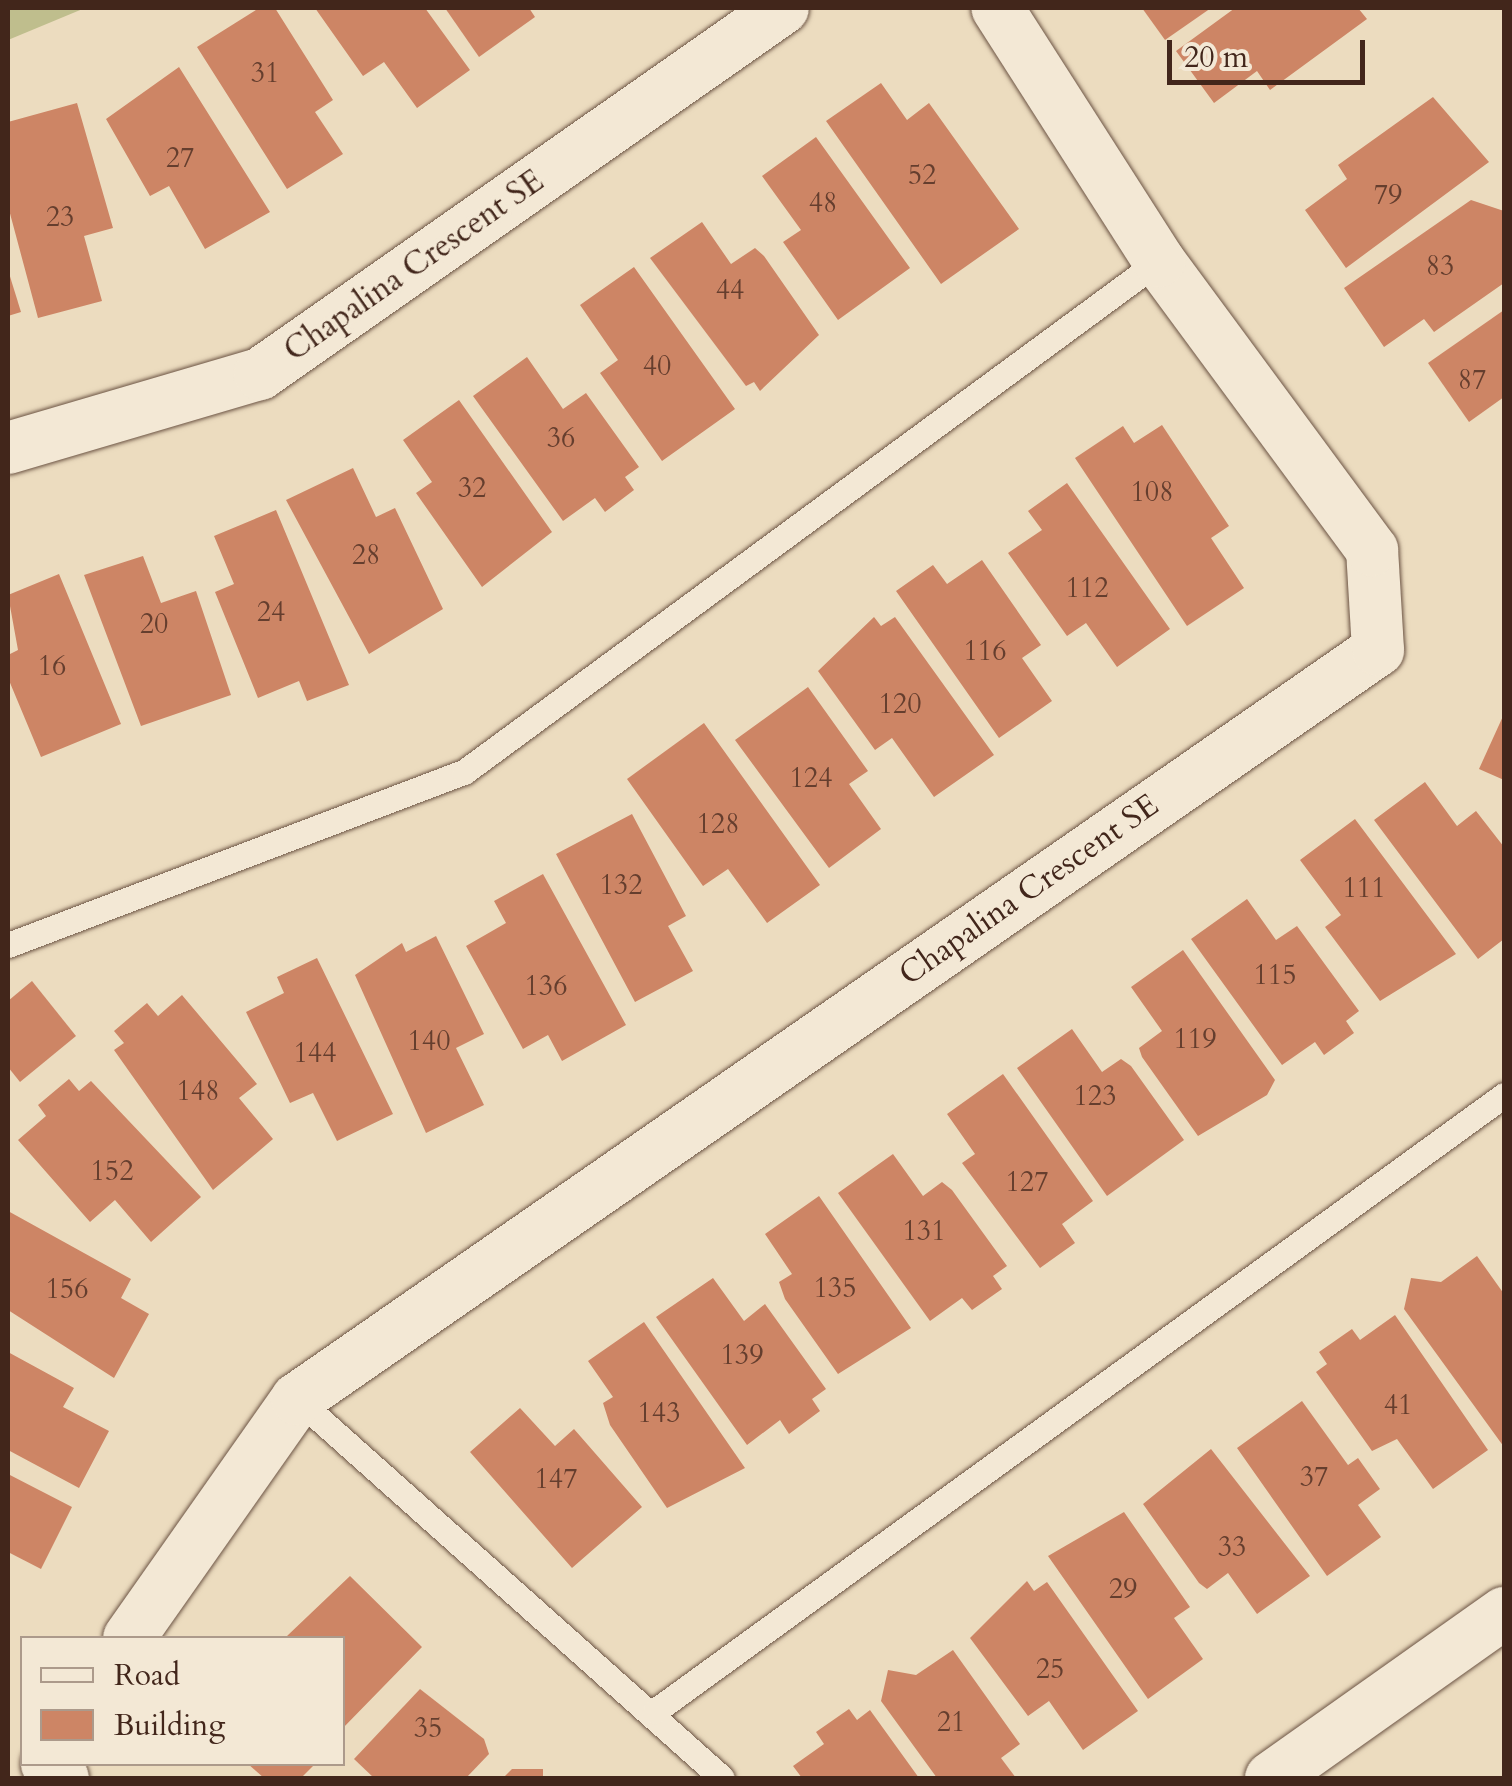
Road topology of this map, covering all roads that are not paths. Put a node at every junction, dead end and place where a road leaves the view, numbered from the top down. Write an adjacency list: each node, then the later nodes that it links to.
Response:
1 (783, 8): 4 (street, Chapalina Crescent SE)
2 (997, 8): 3 (street, Chapalina Crescent SE)
3 (1159, 261): 5 (lane); 7 (street, Chapalina Crescent SE)
4 (8, 448)
5 (8, 945)
6 (1504, 1095): 10 (lane)
7 (298, 1399): 9 (street, Chapalina Crescent SE); 10 (lane)
8 (1504, 1613): 12 (street)
9 (130, 1636)
10 (655, 1711): 11 (lane)
11 (722, 1778)
12 (1271, 1778)

